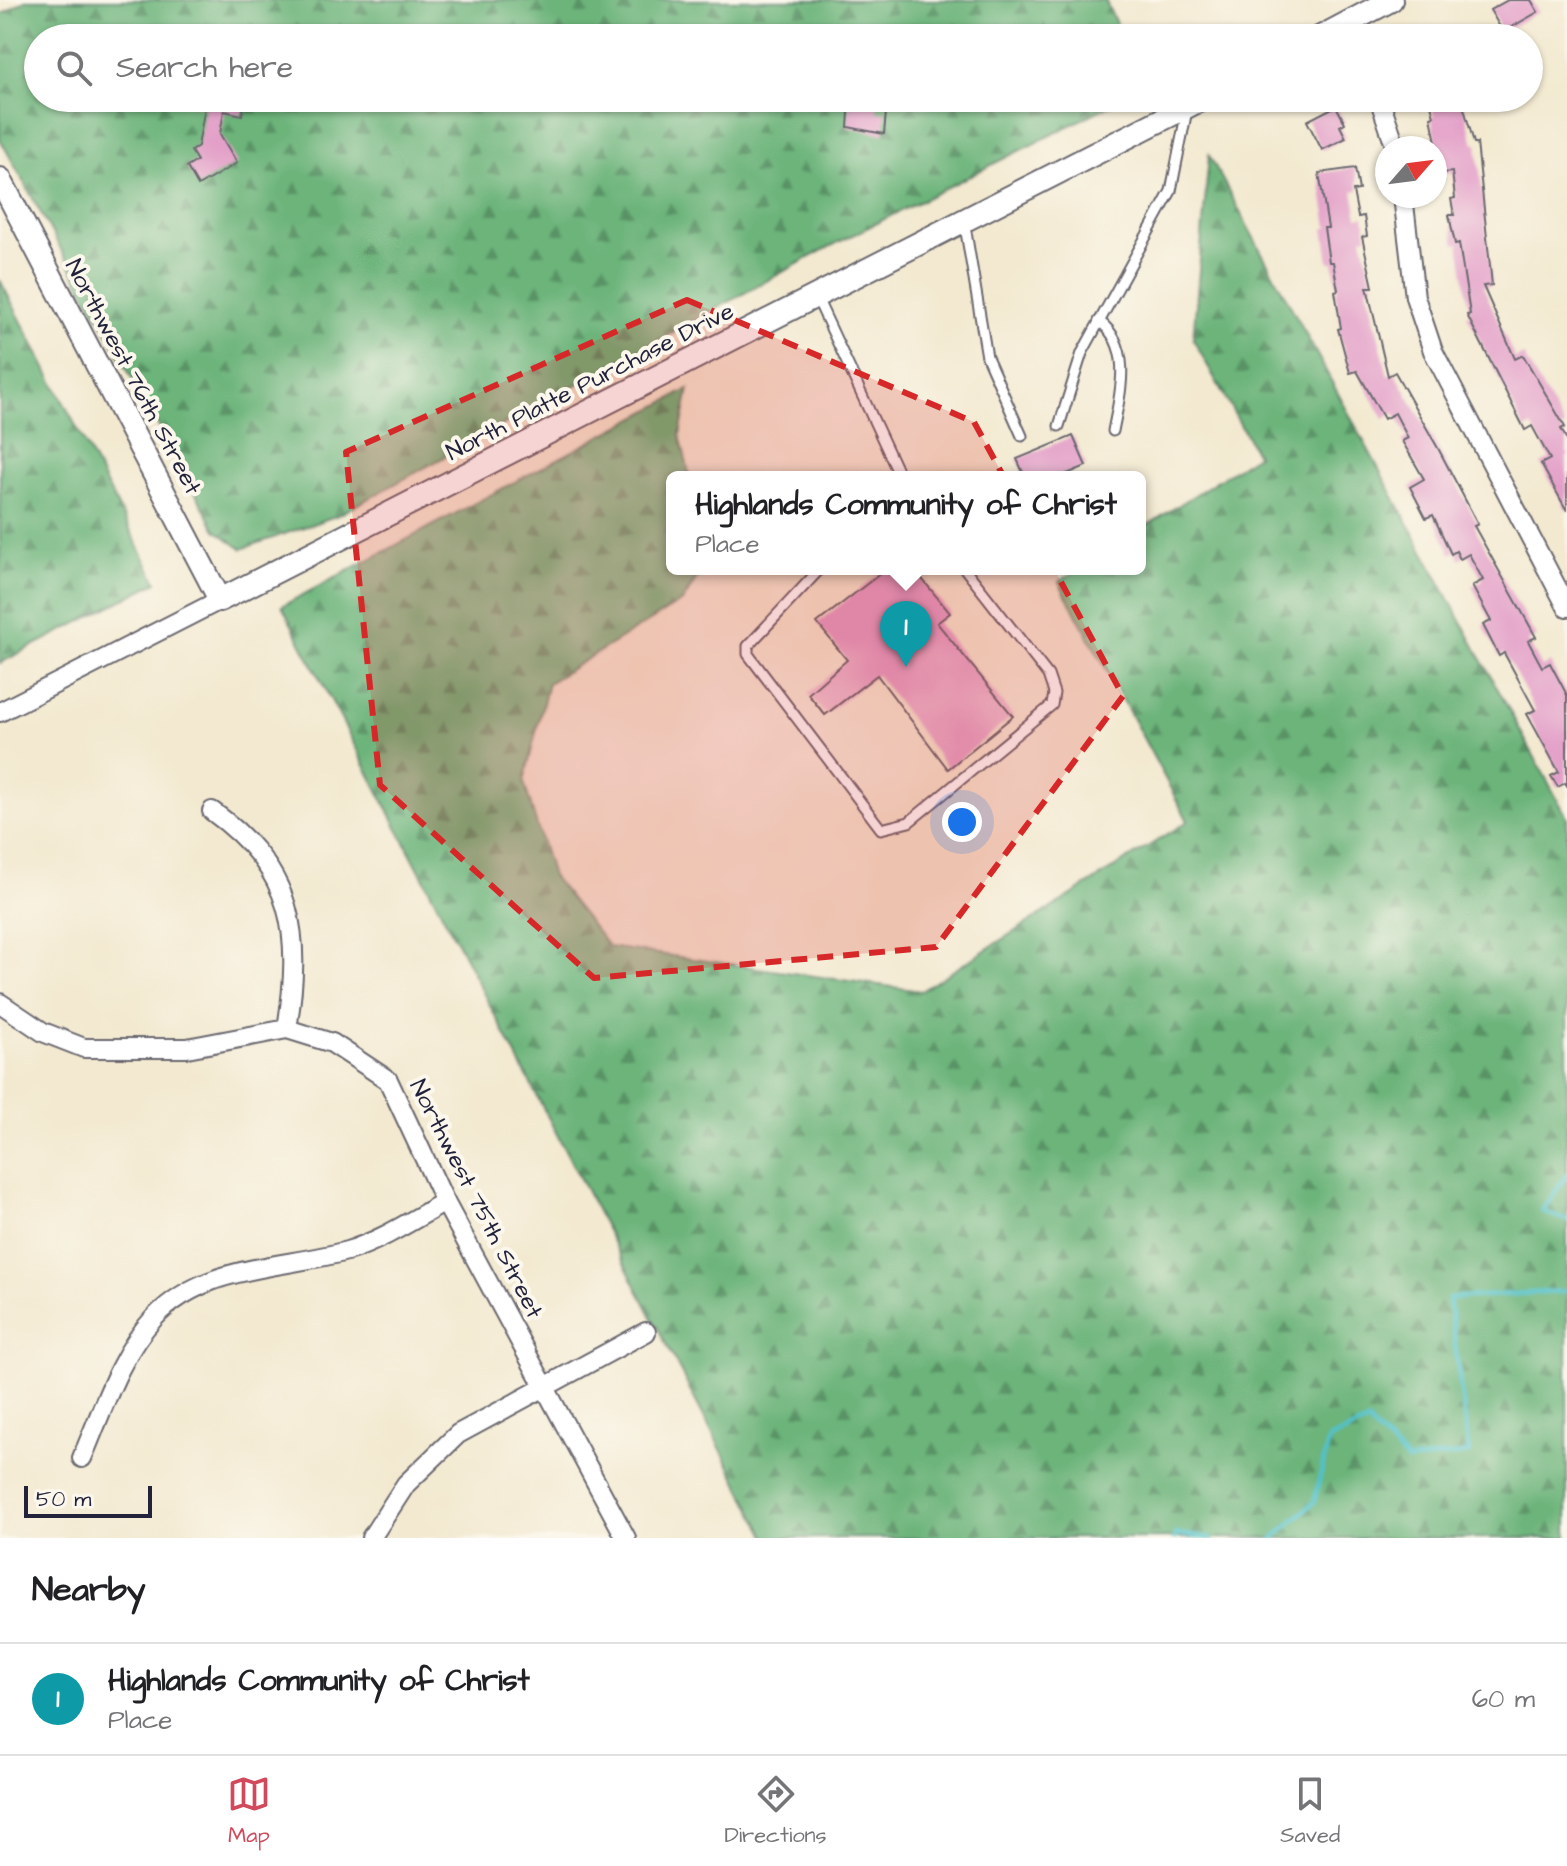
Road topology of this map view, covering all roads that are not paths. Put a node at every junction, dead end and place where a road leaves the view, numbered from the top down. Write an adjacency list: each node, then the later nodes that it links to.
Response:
1 (1391, 0): 2 (street)
2 (1358, 24)
3 (1176, 112): 9 (street, North Platte Purchase Drive)
4 (1193, 112): 11 (lane)
5 (1384, 112): 6 (street)
6 (1392, 136)
7 (0, 179): 18 (street, Northwest 76th Street)
8 (1404, 208): 19 (street)
9 (964, 220): 10 (street, North Platte Purchase Drive); 14 (lane)
10 (816, 296): 15 (lane); 18 (street, North Platte Purchase Drive)
11 (1099, 321): 12 (lane); 13 (lane)
12 (1059, 426)
13 (1113, 431)
14 (1022, 436)
15 (897, 471)
16 (814, 575): 17 (lane)
17 (970, 575)
18 (220, 600): 20 (street, North Platte Purchase Drive)
19 (1567, 607)
20 (0, 712)
21 (212, 811): 23 (street)
22 (0, 1003): 23 (street, Northwest 75th Street)
23 (287, 1029): 24 (street, Northwest 75th Street)
24 (445, 1202): 26 (street, Northwest 75th Street); 27 (street)
25 (646, 1332): 26 (street)
26 (546, 1385): 28 (street); 29 (street, Northwest 75th Street)
27 (82, 1458)
28 (371, 1538)
29 (626, 1538)

